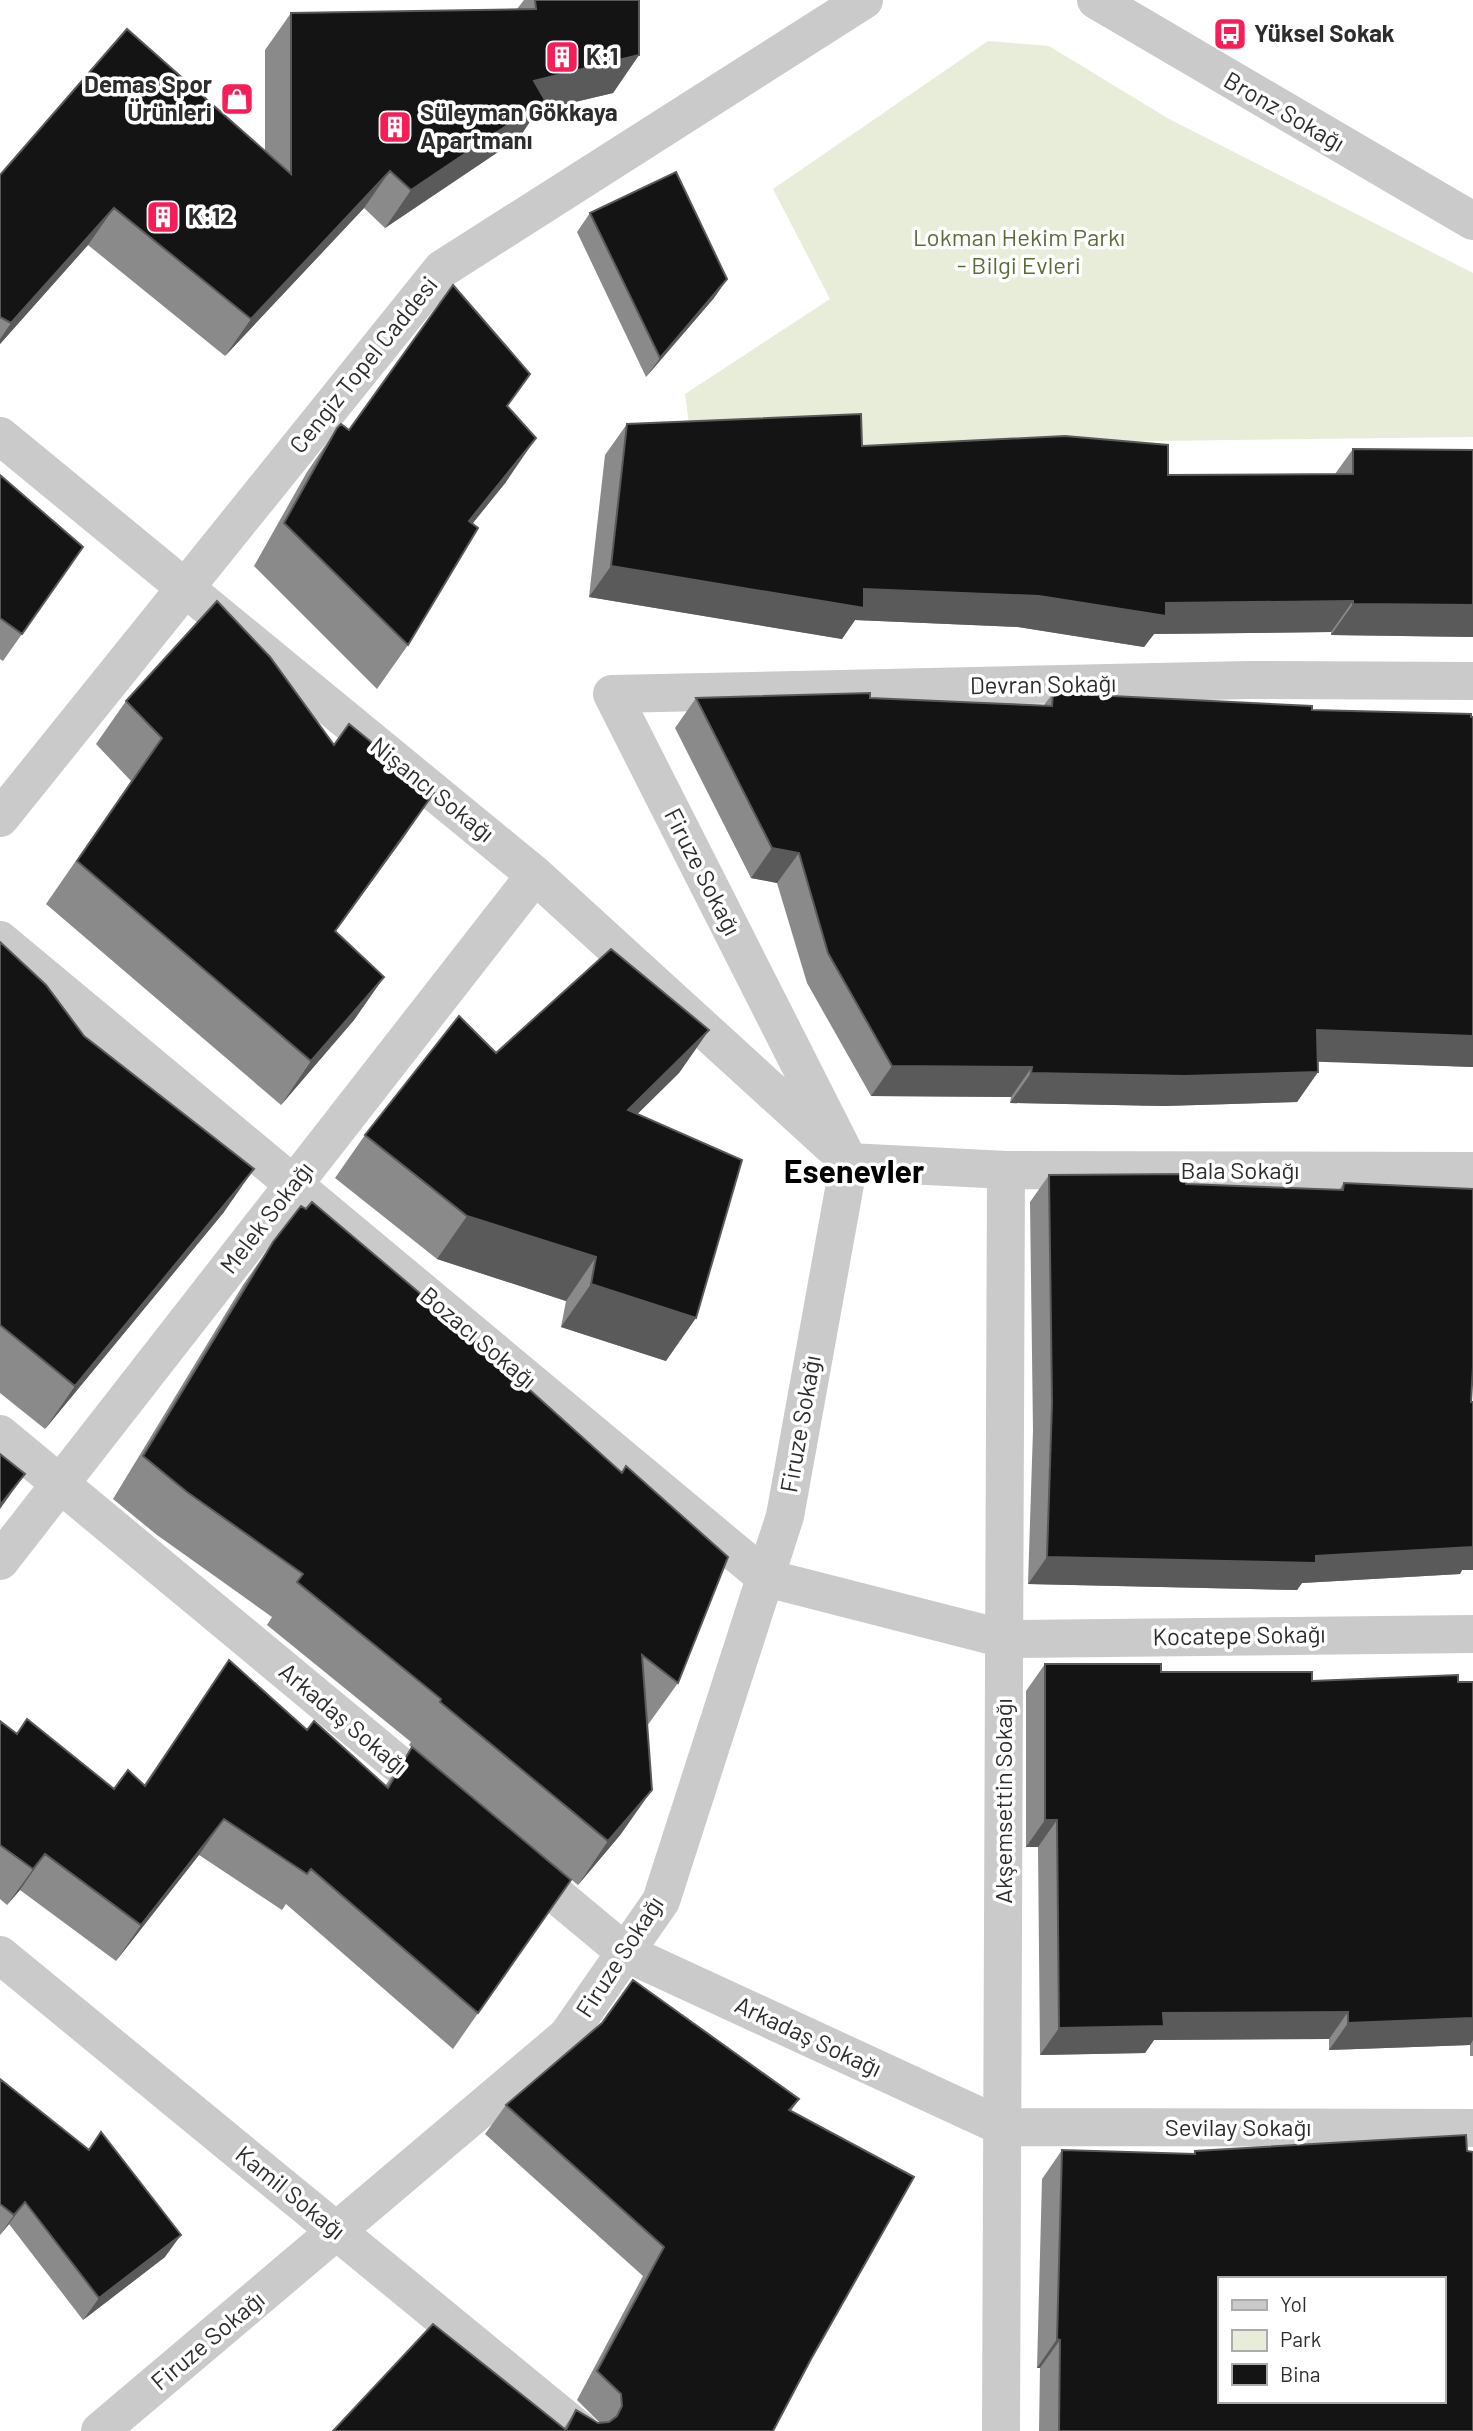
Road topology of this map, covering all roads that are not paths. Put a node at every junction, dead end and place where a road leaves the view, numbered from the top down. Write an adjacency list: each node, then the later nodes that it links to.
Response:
1 (864, 0): 5 (street, Cengiz Topel Caddesi)
2 (1096, 0): 3 (street, Bronz Sokağı)
3 (1473, 221)
4 (0, 436): 5 (street, Nişancı Sokağı)
5 (185, 587): 8 (street, Cengiz Topel Caddesi); 9 (street, Nişancı Sokağı)
6 (1473, 681): 7 (street, Devran Sokağı)
7 (612, 694): 11 (street, Firuze Sokağı)
8 (0, 818)
9 (535, 875): 11 (street, Nişancı Sokağı); 14 (street, Melek Sokağı)
10 (0, 940): 14 (street, Bozacı Sokağı)
11 (849, 1162): 12 (street); 18 (street, Firuze Sokağı)
12 (1006, 1170): 13 (street, Bala Sokağı); 20 (street, Akşemsettin Sokağı)
13 (1473, 1171)
14 (293, 1184): 16 (street, Melek Sokağı); 18 (street, Bozacı Sokağı)
15 (0, 1434): 16 (street, Arkadaş Sokağı)
16 (60, 1484): 17 (street, Melek Sokağı); 21 (street, Arkadaş Sokağı)
17 (0, 1561)
18 (765, 1578): 20 (street, Bozacı Sokağı); 21 (street, Firuze Sokağı)
19 (1473, 1634): 20 (street, Kocatepe Sokağı)
20 (1005, 1639): 23 (street, Akşemsettin Sokağı)
21 (626, 1953): 23 (street, Arkadaş Sokağı); 25 (street, Firuze Sokağı)
22 (0, 1955): 25 (street, Kamil Sokağı)
23 (1003, 2127): 24 (street, Sevilay Sokağı); 28 (street, Akşemsettin Sokağı)
24 (1473, 2128)
25 (338, 2232): 26 (street, Firuze Sokağı); 27 (street, Kamil Sokağı)
26 (100, 2431)
27 (580, 2431)
28 (1001, 2431)

